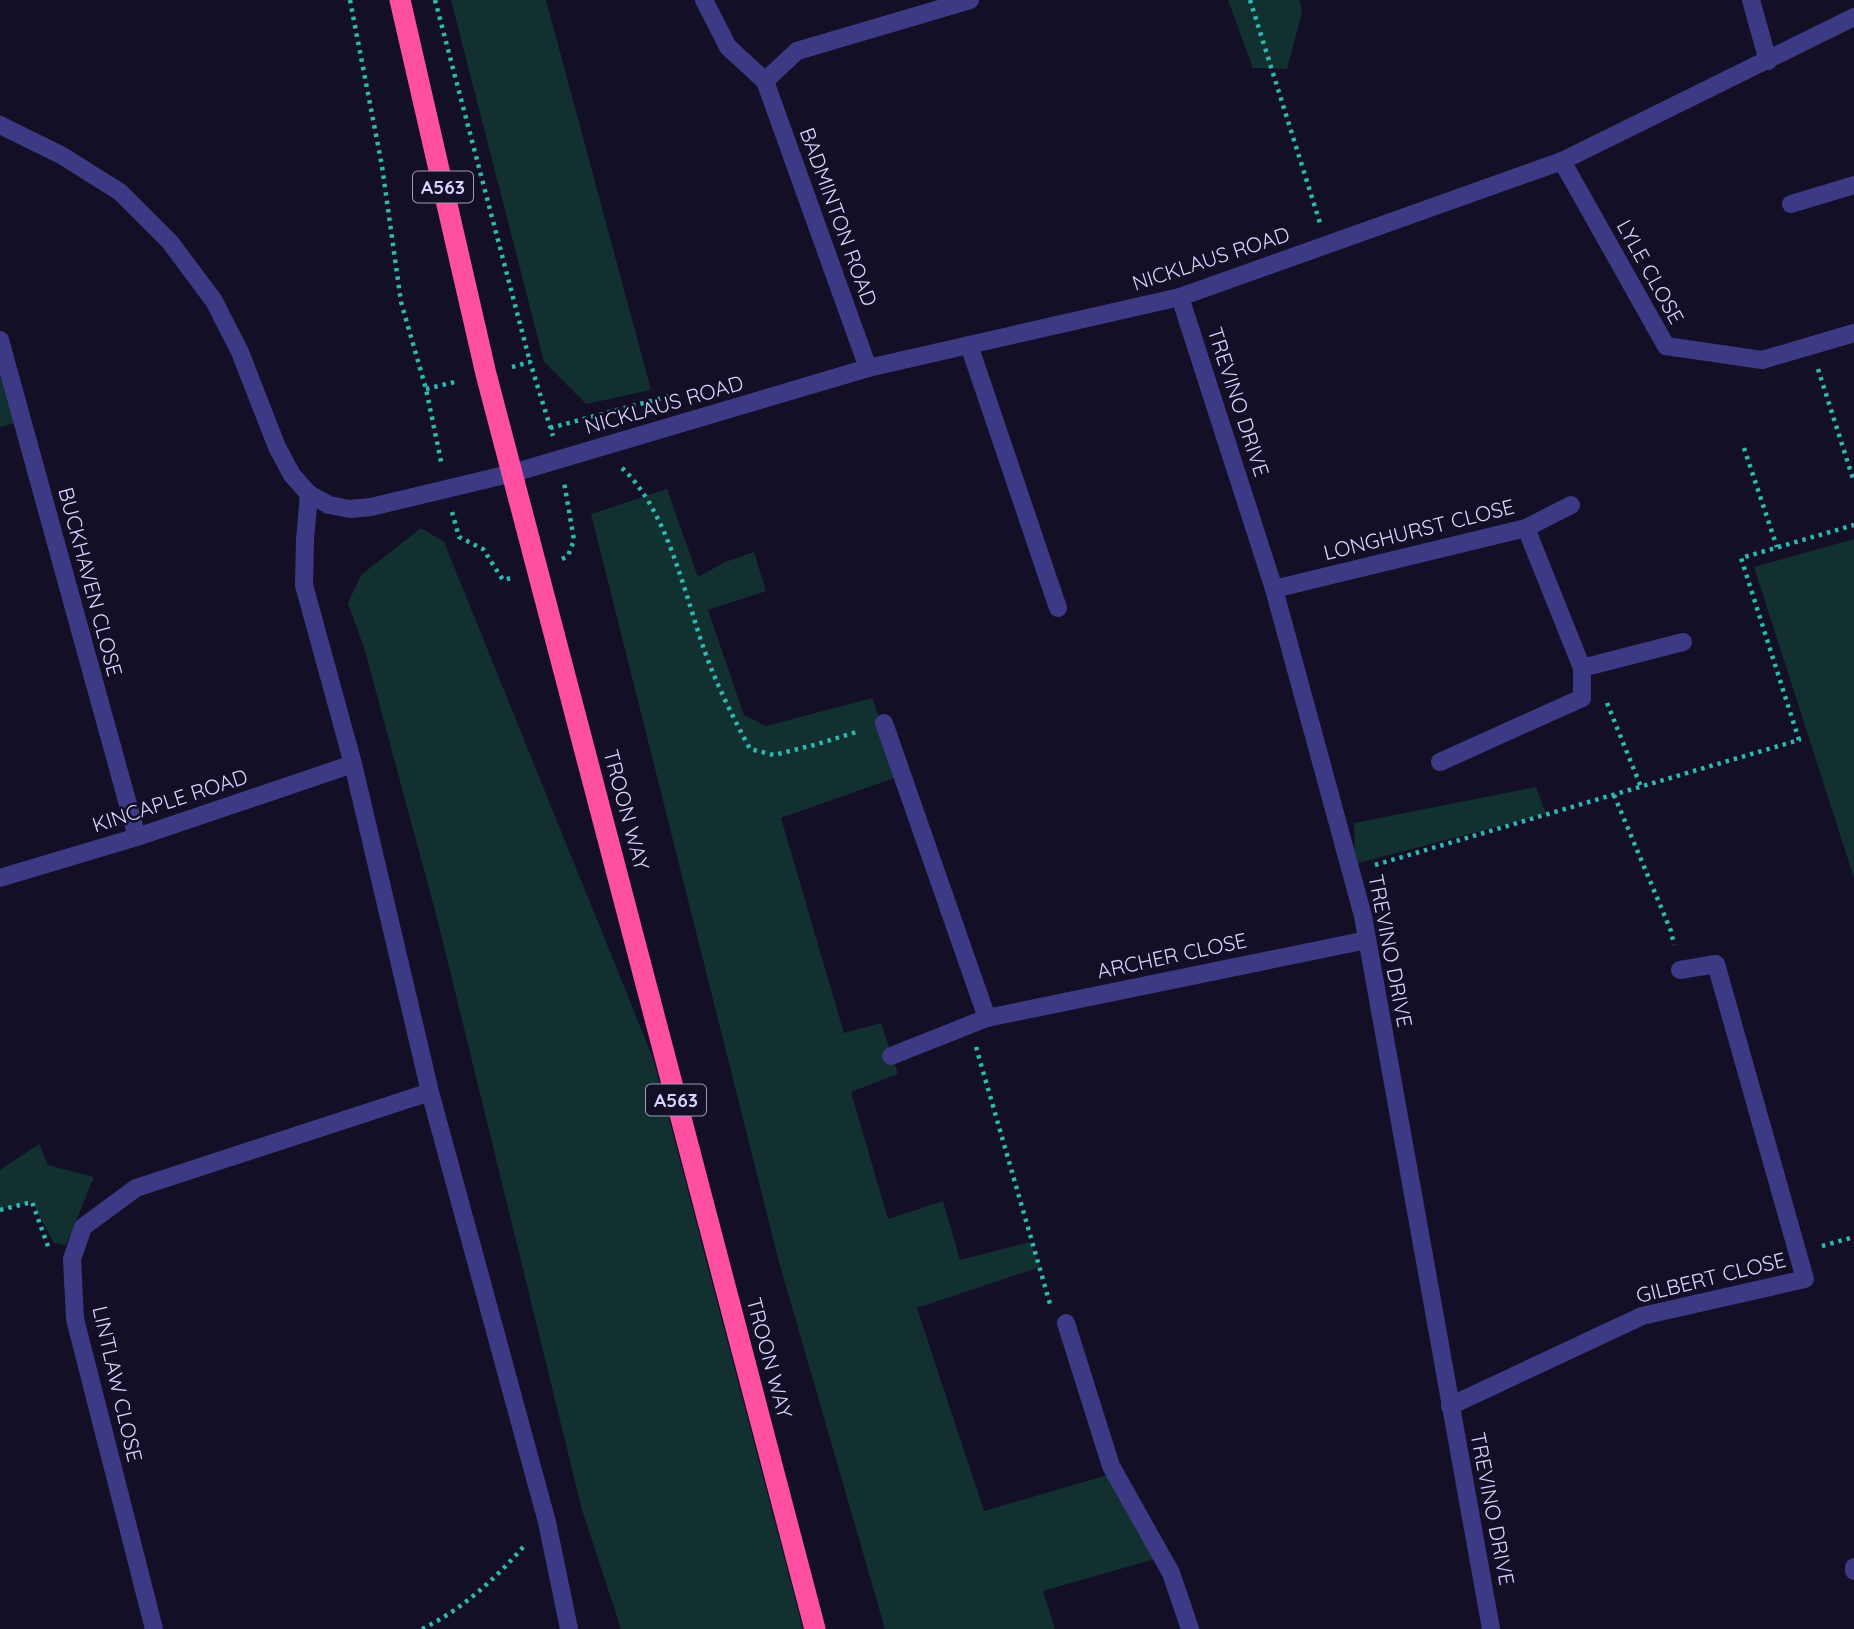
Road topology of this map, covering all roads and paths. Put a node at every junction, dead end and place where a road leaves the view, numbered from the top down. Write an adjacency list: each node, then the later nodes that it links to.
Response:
1 (350, 0): 23 (path)
2 (400, 0): 26 (highway, TROON WAY / A563)
3 (435, 0): 21 (path)
4 (704, 0): 10 (street, BADMINTON ROAD)
5 (970, 0): 10 (street)
6 (1250, 0): 15 (path)
7 (1751, 0): 9 (street)
8 (1854, 17): 9 (street, NICKLAUS ROAD)
9 (1768, 61): 12 (street, NICKLAUS ROAD)
10 (765, 81): 22 (street, BADMINTON ROAD)
11 (0, 125): 28 (street)
12 (1562, 161): 15 (street, NICKLAUS ROAD); 20 (street, LYLE CLOSE)
13 (1854, 185): 14 (street)
14 (1791, 204)
15 (1327, 245): 16 (street, NICKLAUS ROAD)
16 (1180, 297): 19 (street, NICKLAUS ROAD); 33 (street, TREVINO DRIVE)
17 (1854, 333): 20 (street, LYLE CLOSE)
18 (0, 340): 43 (street, BUCKHAVEN CLOSE)
19 (969, 345): 22 (street, NICKLAUS ROAD); 34 (street)
20 (1811, 346): 27 (path)
21 (530, 362)
22 (868, 368): 24 (street, NICKLAUS ROAD)
23 (426, 389)
24 (600, 447): 26 (street, NICKLAUS ROAD); 38 (path)
25 (1744, 447): 32 (path)
26 (513, 473): 28 (street, NICKLAUS ROAD); 62 (highway, TROON WAY / A563)
27 (1854, 482)
28 (309, 494): 40 (street)
29 (1571, 505): 31 (street, LONGHURST CLOSE)
30 (1854, 525): 32 (path)
31 (1526, 528): 33 (street, LONGHURST CLOSE); 36 (street)
32 (1777, 547): 41 (path)
33 (1274, 589): 44 (street, TREVINO DRIVE)
34 (1058, 608)
35 (1683, 642): 36 (street)
36 (1581, 668): 37 (street)
37 (1583, 698): 39 (street); 41 (path)
38 (884, 723): 48 (street)
39 (1440, 762)
40 (353, 764): 43 (street, KINCAPLE ROAD); 51 (street)
41 (1641, 787): 42 (path)
42 (1614, 795): 44 (path); 47 (path)
43 (137, 837): 45 (street, KINCAPLE ROAD)
44 (1351, 872): 46 (street, TREVINO DRIVE)
45 (0, 878)
46 (1367, 940): 48 (street, ARCHER CLOSE); 57 (street, TREVINO DRIVE)
47 (1680, 970): 54 (street, GILBERT CLOSE)
48 (987, 1018): 49 (street, ARCHER CLOSE)
49 (970, 1026): 50 (street, ARCHER CLOSE); 56 (path)
50 (891, 1056)
51 (430, 1092): 55 (street, LINTLAW CLOSE); 58 (street)
52 (0, 1210): 55 (path)
53 (1854, 1237): 54 (path)
54 (1798, 1253): 57 (street, GILBERT CLOSE)
55 (72, 1259): 59 (street, LINTLAW CLOSE)
56 (1066, 1323): 63 (street)
57 (1450, 1406): 64 (street, TREVINO DRIVE)
58 (547, 1521): 60 (path); 61 (street)
59 (154, 1629)
60 (422, 1629)
61 (569, 1629)
62 (814, 1629)
63 (1190, 1629)
64 (1491, 1629)

